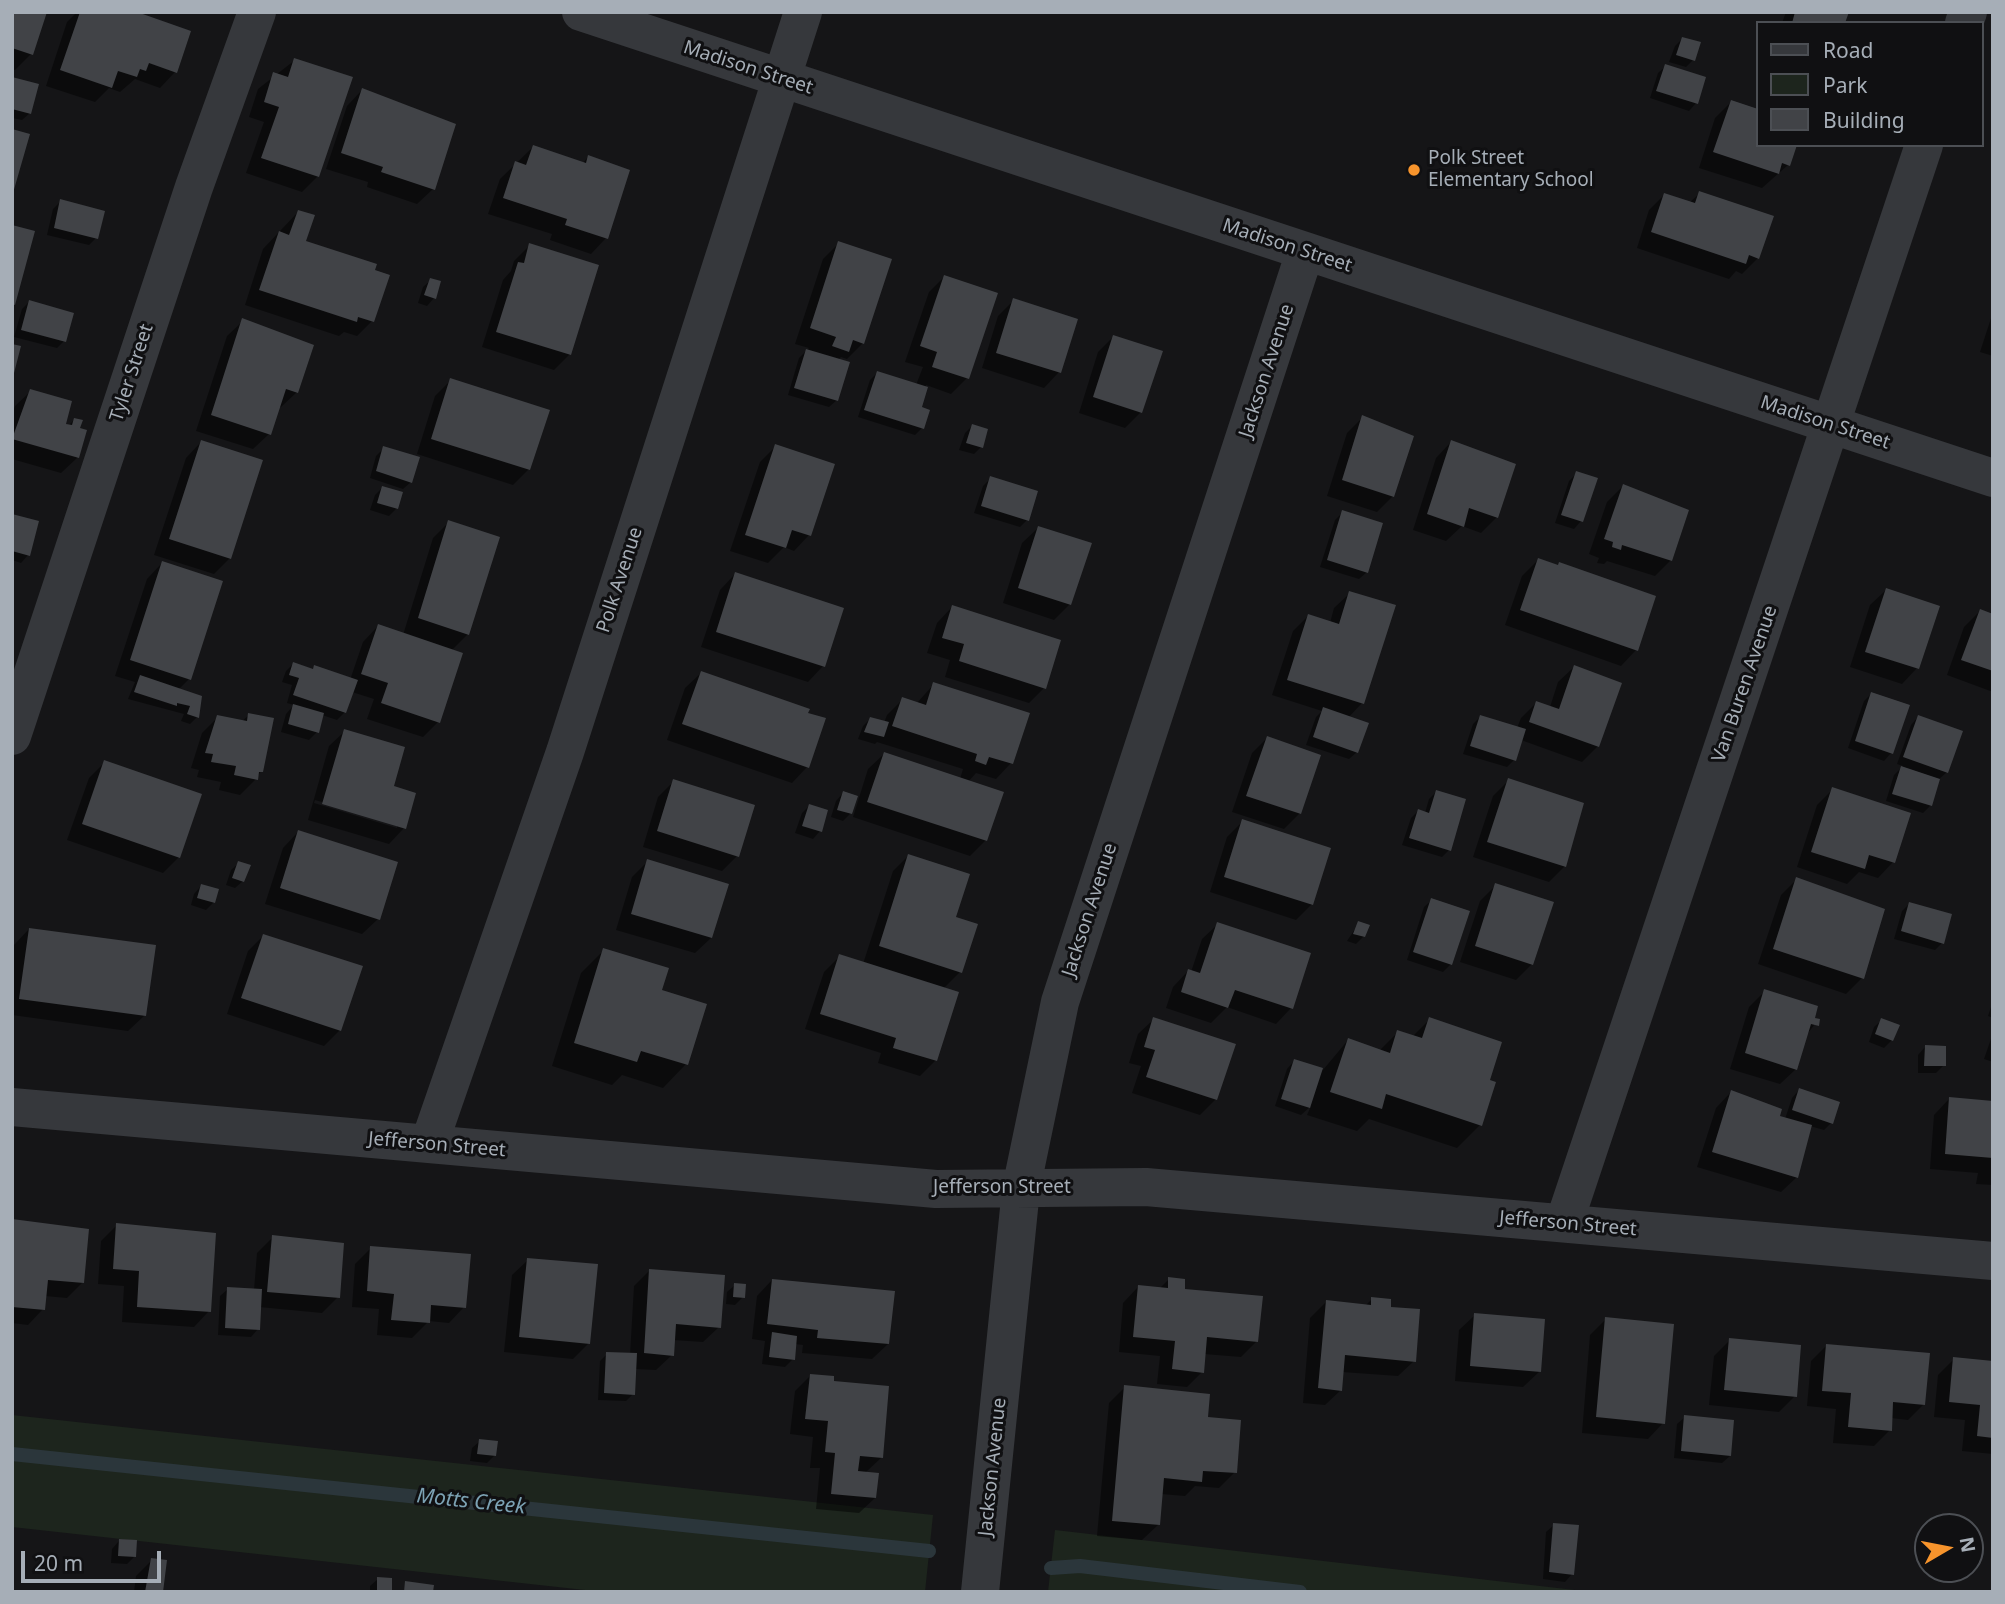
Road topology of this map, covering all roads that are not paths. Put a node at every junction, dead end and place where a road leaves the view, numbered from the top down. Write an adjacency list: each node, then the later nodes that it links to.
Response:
1 (257, 12): 9 (street, Tyler Street)
2 (581, 12): 4 (street, Madison Street)
3 (803, 12): 4 (street, Polk Avenue)
4 (781, 79): 6 (street, Madison Street); 11 (street, Polk Avenue)
5 (1923, 147): 7 (street, Van Buren Avenue)
6 (1306, 252): 7 (street, Madison Street); 12 (street, Jackson Avenue)
7 (1832, 425): 8 (street, Madison Street); 13 (street, Van Buren Avenue)
8 (1993, 478)
9 (12, 736)
10 (12, 1107): 11 (street, Jefferson Street)
11 (429, 1144): 12 (street, Jefferson Street)
12 (1021, 1189): 13 (street, Jefferson Street); 15 (street, Jackson Avenue)
13 (1564, 1223): 14 (street, Jefferson Street)
14 (1993, 1261)
15 (980, 1592)

